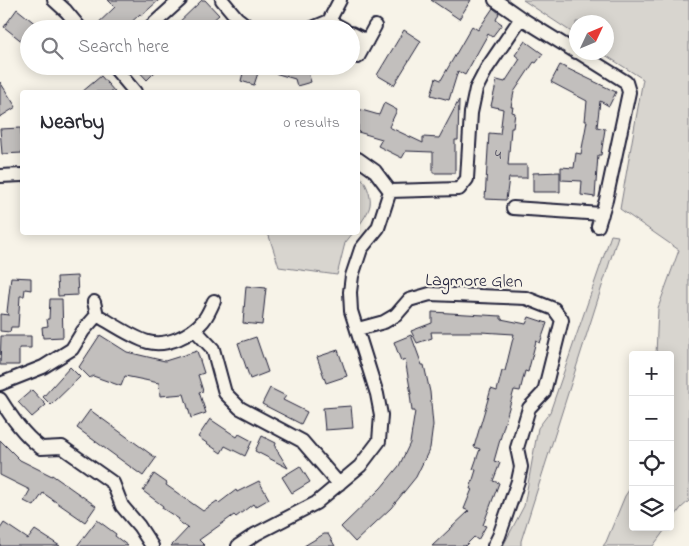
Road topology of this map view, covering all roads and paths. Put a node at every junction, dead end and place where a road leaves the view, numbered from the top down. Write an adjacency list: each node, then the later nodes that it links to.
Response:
1 (54, 0): 7 (street)
2 (180, 0): 8 (street)
3 (222, 0): 9 (street)
4 (340, 0): 10 (street)
5 (495, 0): 6 (street)
6 (521, 18): 14 (street); 22 (street)
7 (74, 20)
8 (158, 20)
9 (240, 20)
10 (330, 20)
11 (375, 26): 13 (street)
12 (360, 38): 13 (street)
13 (367, 41): 15 (street)
14 (569, 47)
15 (360, 53)
16 (590, 60): 23 (street)
17 (121, 75): 18 (street)
18 (133, 90)
19 (360, 161): 22 (street)
20 (0, 176): 21 (street)
21 (20, 176)
22 (390, 191): 25 (street)
23 (513, 208)
24 (214, 300): 26 (street)
25 (358, 329): 29 (street); 32 (street, Lagmore Glen)
26 (195, 330): 27 (street); 29 (street)
27 (0, 384)
28 (0, 399): 30 (street)
29 (339, 484): 31 (street)
30 (152, 546)
31 (238, 546)
32 (494, 546)

